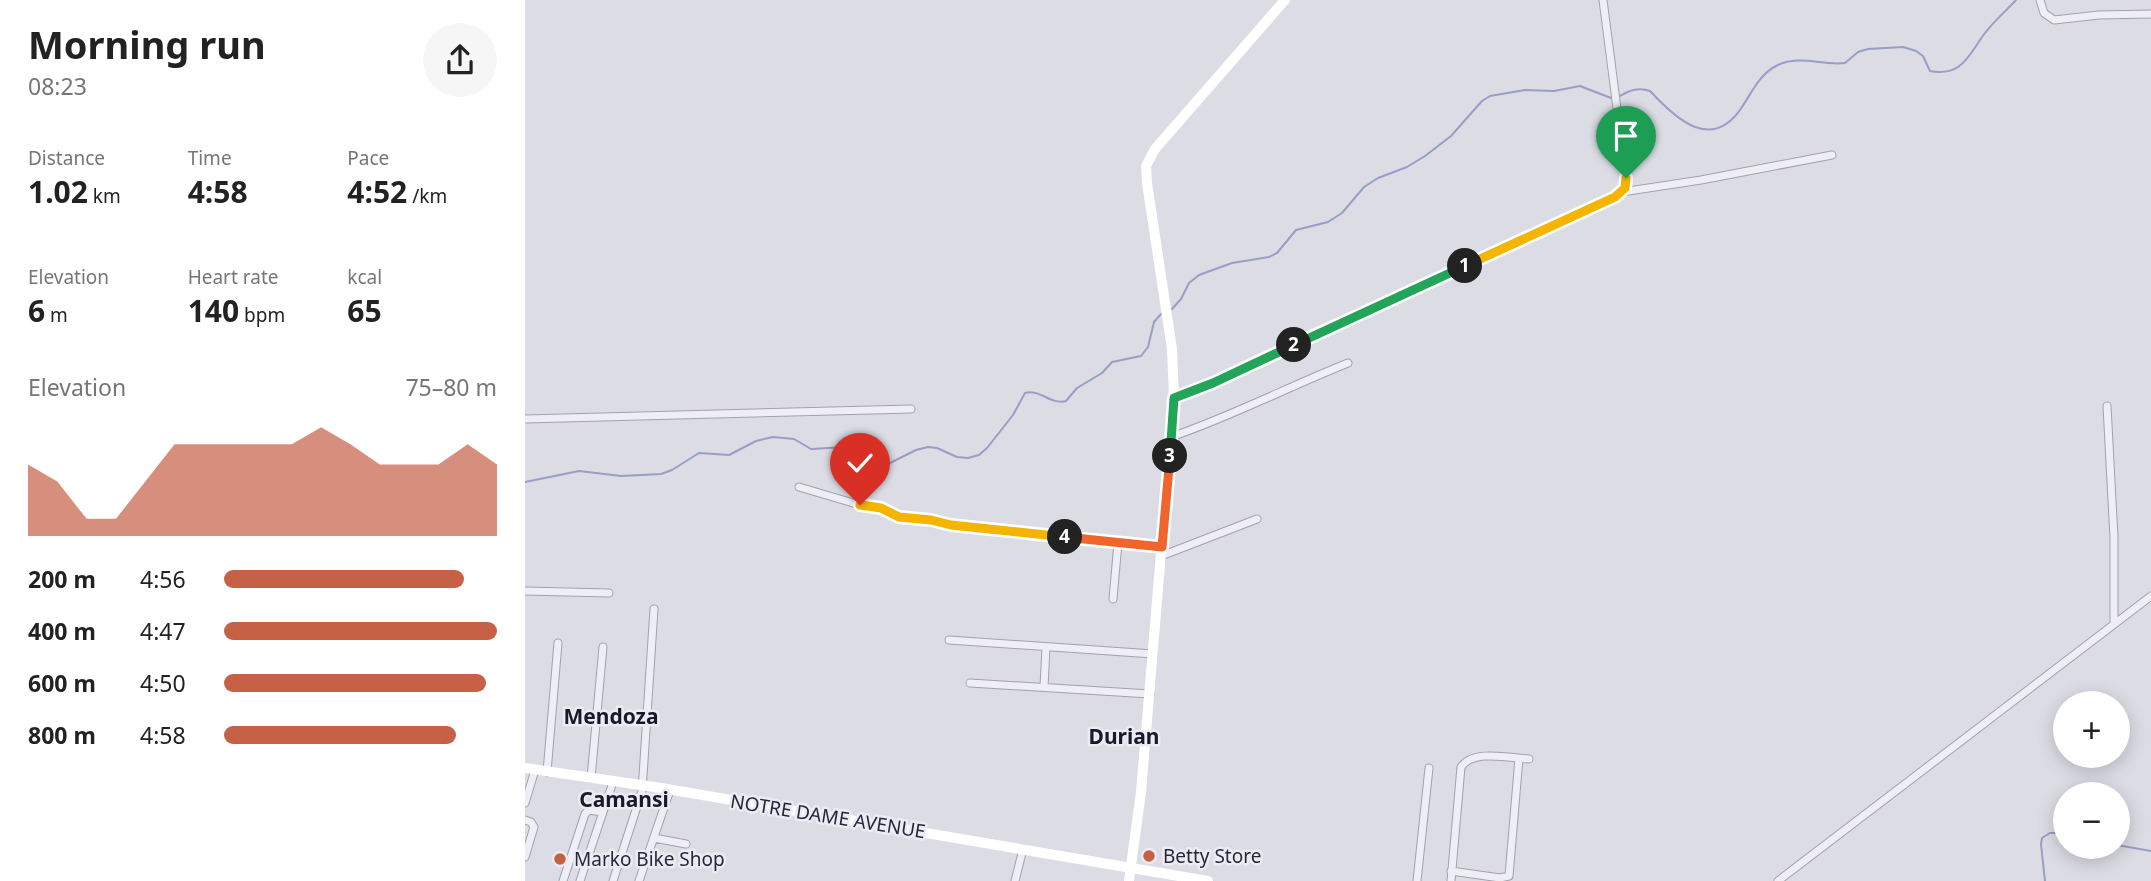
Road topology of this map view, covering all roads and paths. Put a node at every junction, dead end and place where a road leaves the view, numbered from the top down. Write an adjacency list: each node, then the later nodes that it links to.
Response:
1 (1285, 0): 8 (street)
2 (1603, 0): 6 (street)
3 (2040, 0): 4 (street)
4 (2151, 14)
5 (1832, 155): 6 (street)
6 (1622, 192): 8 (street)
7 (1347, 363): 12 (street)
8 (1174, 398): 12 (street)
9 (2107, 406): 22 (street)
10 (911, 409): 11 (street)
11 (525, 419)
12 (1171, 437): 16 (street)
13 (799, 487): 15 (street)
14 (1257, 519): 16 (street)
15 (1118, 543): 16 (street); 20 (street)
16 (1162, 552): 27 (street)
17 (525, 591): 18 (street)
18 (609, 593)
19 (2151, 596): 22 (street)
20 (1113, 599)
21 (654, 609): 38 (street)
22 (2114, 623): 58 (street)
23 (950, 640): 26 (street)
24 (558, 643): 35 (street)
25 (603, 647): 36 (street)
26 (1047, 647): 27 (street); 29 (street)
27 (1153, 654): 30 (street)
28 (970, 683): 29 (street)
29 (1044, 687): 30 (street)
30 (1150, 694): 47 (street)
31 (1519, 758): 32 (street); 48 (street); 48 (street)
32 (1529, 759)
33 (1429, 768): 56 (street)
34 (530, 769): 35 (street, NOTRE DAME AVENUE); 40 (street)
35 (547, 772): 36 (street, NOTRE DAME AVENUE)
36 (591, 778): 37 (street, NOTRE DAME AVENUE)
37 (613, 782): 38 (street, NOTRE DAME AVENUE); 41 (street)
38 (642, 786): 39 (street, NOTRE DAME AVENUE); 51 (street)
39 (670, 790): 43 (street); 45 (street, NOTRE DAME AVENUE)
40 (525, 803)
41 (602, 812): 49 (street); 50 (street)
42 (525, 820): 46 (street)
43 (653, 838): 44 (street); 52 (street)
44 (686, 844)
45 (1023, 849): 47 (street, NOTRE DAME AVENUE); 53 (street)
46 (525, 857)
47 (1131, 867): 54 (street); 55 (street, NOTRE DAME AVENUE)
48 (1451, 871): 57 (street)
49 (563, 881)
50 (580, 881)
51 (614, 881)
52 (639, 881)
53 (1015, 881)
54 (1129, 881)
55 (1208, 881)
56 (1417, 881)
57 (1451, 881)
58 (1779, 881)

